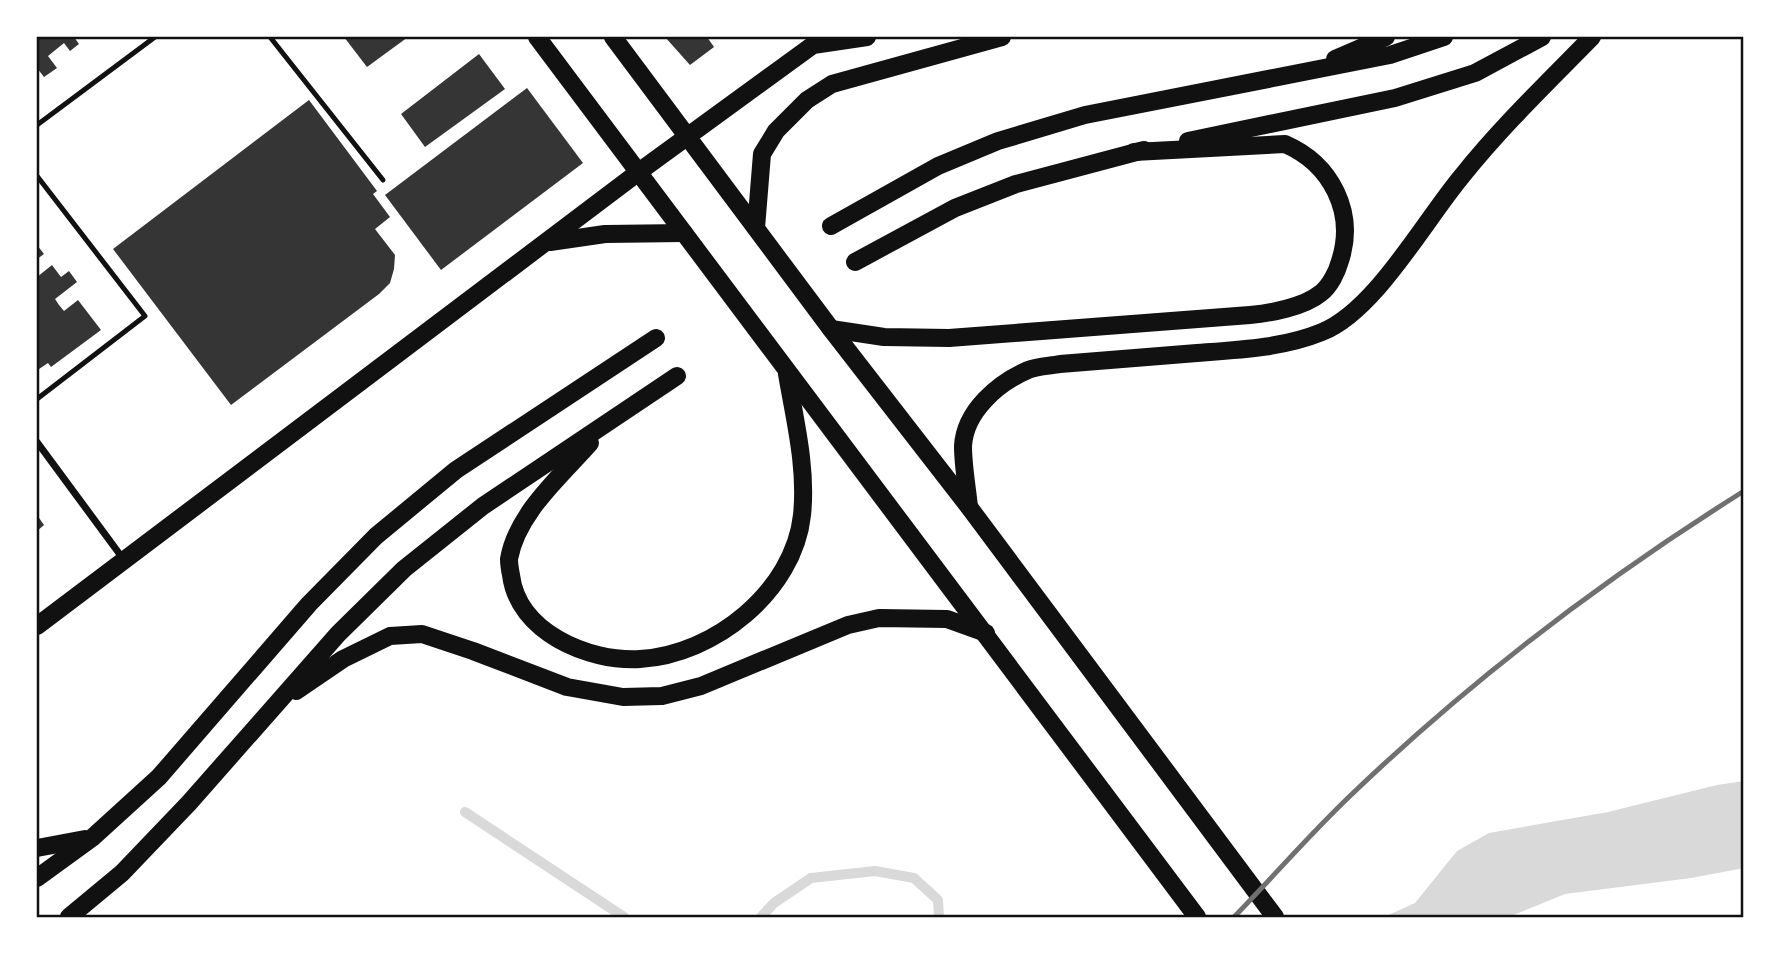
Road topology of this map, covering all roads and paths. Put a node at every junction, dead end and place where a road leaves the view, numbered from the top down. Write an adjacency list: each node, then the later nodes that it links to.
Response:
1 (155, 37): 13 (lane)
2 (270, 37): 18 (lane)
3 (537, 37): 16 (main road)
4 (613, 37): 14 (main road)
5 (867, 37): 11 (main road)
6 (1002, 37): 20 (main road)
7 (1386, 37): 12 (main road)
8 (1444, 37): 12 (main road)
9 (1542, 37): 15 (main road)
10 (1592, 37): 31 (main road)
11 (819, 41): 14 (main road)
12 (1302, 74): 19 (main road)
13 (37, 125)
14 (686, 137): 16 (main road); 20 (main road)
15 (1134, 152): 23 (main road); 24 (main road)
16 (639, 171): 21 (main road); 22 (main road)
17 (37, 176): 28 (lane)
18 (383, 180)
19 (831, 226)
20 (756, 228): 24 (main road)
21 (684, 233): 22 (main road); 26 (main road)
22 (546, 242): 32 (main road)
23 (855, 262)
24 (831, 329): 31 (main road)
25 (656, 338): 36 (main road)
26 (786, 370): 29 (main road); 34 (main road)
27 (677, 376): 29 (main road)
28 (37, 399)
29 (604, 426): 35 (main road)
30 (37, 442): 32 (street)
31 (969, 507): 41 (main road)
32 (125, 561): 33 (main road)
33 (37, 626)
34 (986, 633): 35 (main road); 40 (main road)
35 (276, 705): 39 (main road)
36 (92, 838): 37 (main road); 38 (main road)
37 (37, 848)
38 (37, 878)
39 (69, 917)
40 (1197, 917)
41 (1275, 917)

